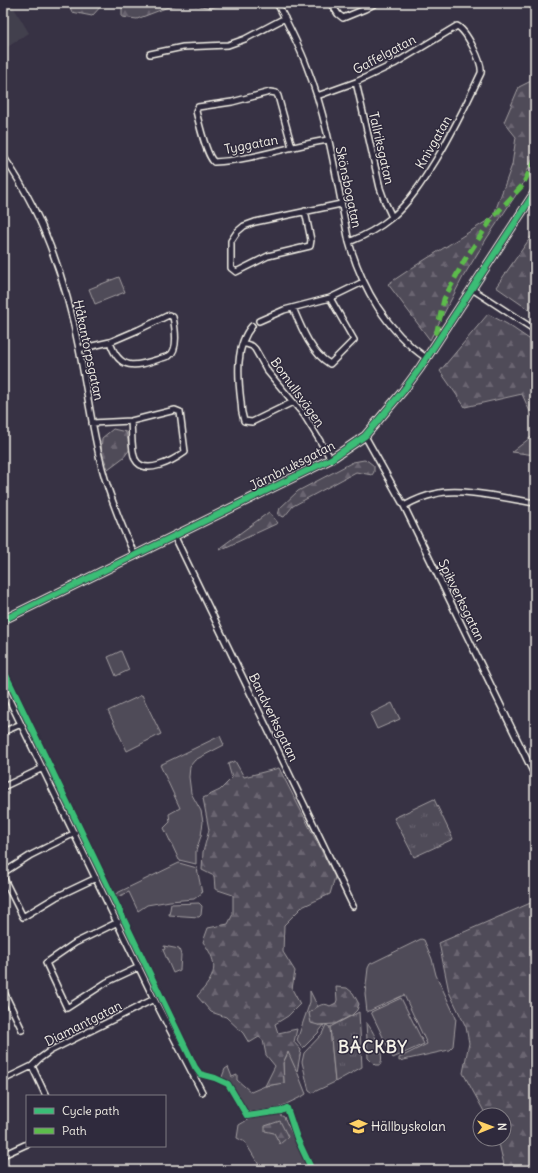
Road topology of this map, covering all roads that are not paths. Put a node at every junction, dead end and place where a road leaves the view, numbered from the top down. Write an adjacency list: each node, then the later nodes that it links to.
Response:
1 (277, 3): 4 (street, Skönsbogatan)
2 (331, 3): 3 (street)
3 (376, 3)
4 (285, 18): 6 (street); 8 (street, Skönsbogatan)
5 (460, 27): 7 (street, Gaffelgatan); 15 (street, Knivgatan)
6 (150, 54)
7 (356, 82): 8 (street, Gaffelgatan); 15 (street, Tallriksgatan)
8 (317, 96): 9 (street, Skönsbogatan)
9 (328, 140): 10 (street, Tyggatan); 13 (street, Skönsbogatan)
10 (292, 147): 10 (street, Tyggatan)
11 (3, 156): 26 (street, Håkantorpsgatan)
12 (535, 192): 18 (street, Järnbruksgatan)
13 (341, 204): 14 (street); 16 (street, Skönsbogatan)
14 (305, 211): 14 (street)
15 (392, 217): 16 (street, Knivgatan)
16 (349, 242): 17 (street, Skönsbogatan)
17 (363, 282): 19 (street); 27 (street, Skönsbogatan)
18 (472, 289): 23 (street); 27 (street, Järnbruksgatan)
19 (330, 298): 20 (street); 20 (street)
20 (293, 308): 21 (street)
21 (259, 321)
22 (252, 326): 25 (street)
23 (535, 330)
24 (110, 342): 24 (street); 26 (street)
25 (243, 343): 28 (street, Bomullsvägen); 28 (street)
26 (79, 349): 30 (street, Håkantorpsgatan)
27 (426, 358): 31 (street, Järnbruksgatan)
28 (293, 402): 32 (street, Bomullsvägen)
29 (131, 422): 29 (street); 30 (street)
30 (92, 423): 36 (street, Håkantorpsgatan)
31 (365, 436): 32 (street, Järnbruksgatan); 34 (street, Spikverksgatan)
32 (331, 459): 35 (street, Järnbruksgatan)
33 (535, 503): 34 (street)
34 (404, 506): 42 (street, Spikverksgatan)
35 (175, 537): 36 (street, Järnbruksgatan); 48 (street, Bandverksgatan)
36 (135, 556): 37 (street, Järnbruksgatan)
37 (3, 620)
38 (3, 687): 39 (street)
39 (21, 724): 40 (street); 41 (street)
40 (3, 732)
41 (43, 768): 43 (street); 44 (street)
42 (535, 776)
43 (3, 788)
44 (74, 833): 45 (street); 47 (street)
45 (3, 872)
46 (3, 877): 47 (street)
47 (96, 878): 49 (street)
48 (353, 906)
49 (118, 922): 50 (street); 50 (street)
50 (139, 967): 52 (street)
51 (3, 990): 53 (street)
52 (154, 999): 54 (street, Diamantgatan); 56 (street)
53 (22, 1030)
54 (32, 1066): 55 (street, Diamantgatan); 57 (street)
55 (3, 1080)
56 (202, 1092)
57 (46, 1095)
58 (26, 1144): 59 (street)
59 (3, 1155)

